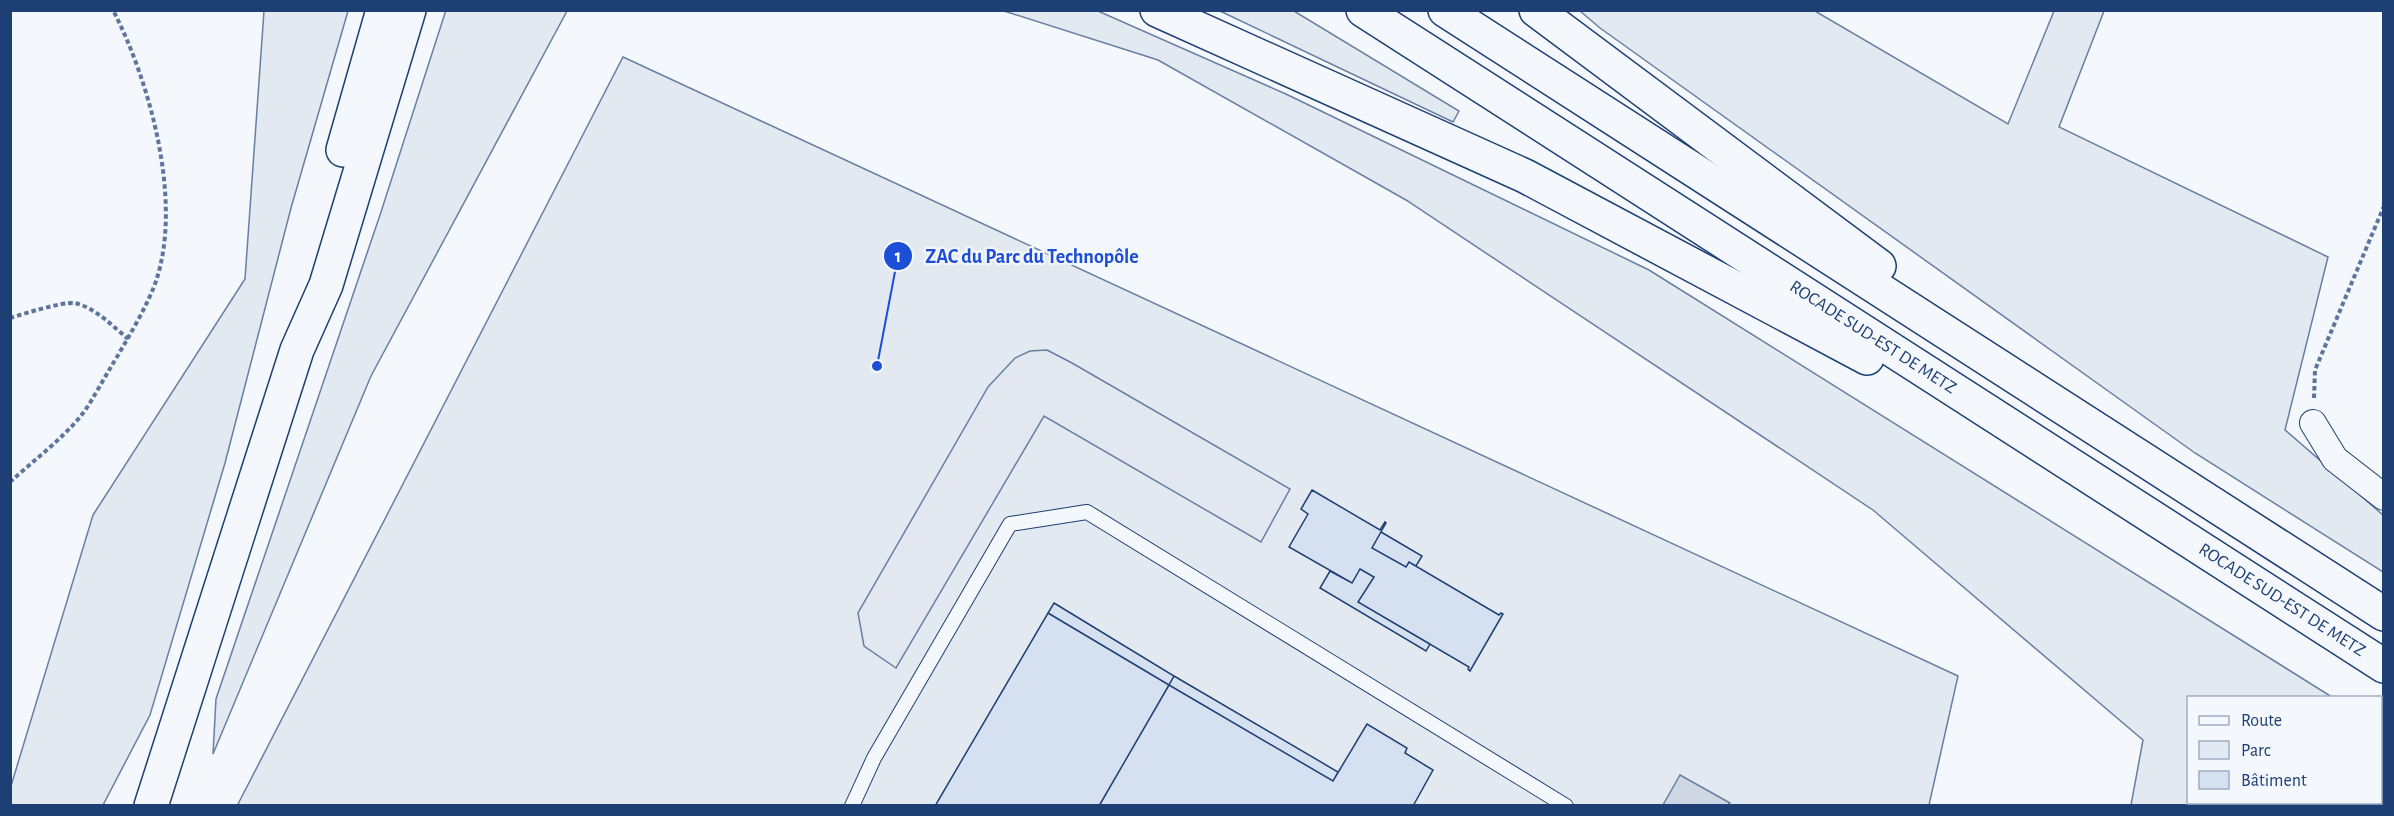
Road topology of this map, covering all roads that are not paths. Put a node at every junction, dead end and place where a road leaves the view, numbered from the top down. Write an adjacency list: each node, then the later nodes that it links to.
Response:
1 (383, 10): 7 (main road)
2 (409, 10): 7 (main road)
3 (1157, 10): 10 (main road)
4 (1363, 10): 10 (main road, ROCADE SUD-EST DE METZ)
5 (1445, 10): 9 (main road)
6 (1536, 10): 9 (main road)
7 (297, 350): 14 (main road)
8 (2313, 423): 11 (street)
9 (2111, 440): 12 (main road)
10 (2072, 467): 13 (main road, ROCADE SUD-EST DE METZ)
11 (2384, 497)
12 (2384, 614)
13 (2384, 666)
14 (151, 806)
15 (852, 806): 16 (lane)
16 (1566, 806)

